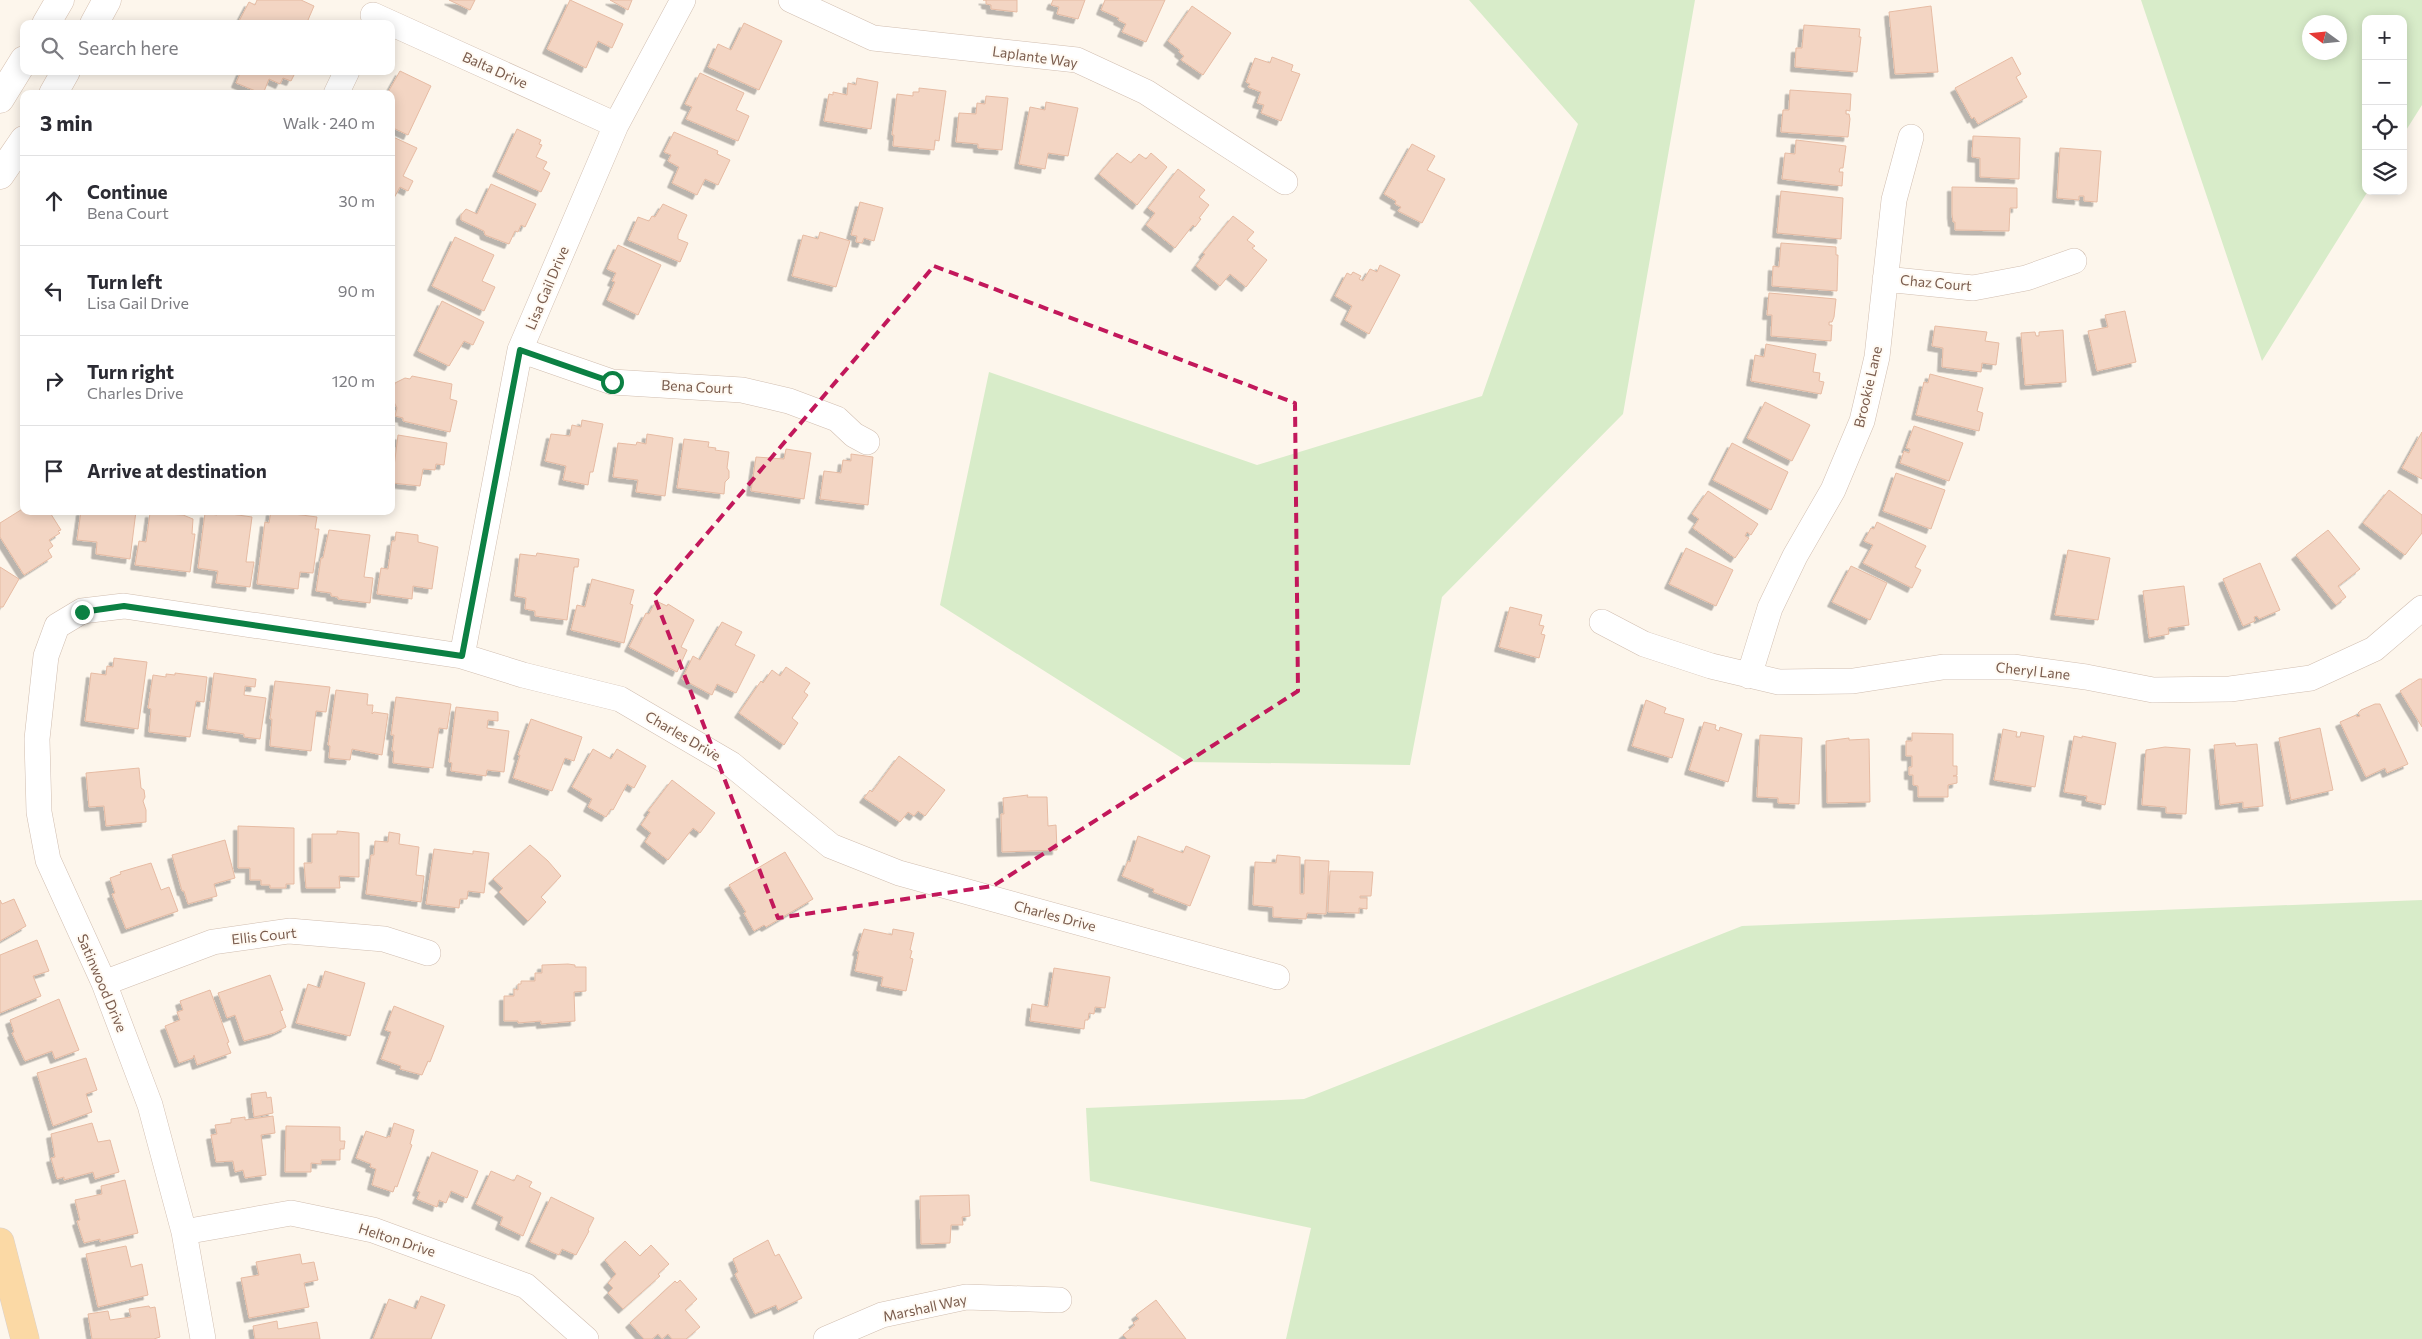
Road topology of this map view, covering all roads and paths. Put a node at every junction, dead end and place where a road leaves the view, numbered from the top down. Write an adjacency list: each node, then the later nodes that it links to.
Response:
1 (60, 0): 6 (main road)
2 (107, 0): 7 (main road)
3 (683, 0): 16 (street, Lisa Gail Drive)
4 (791, 0): 20 (street, Laplante Way)
5 (374, 13): 8 (street, Balta Drive)
6 (48, 20)
7 (96, 20)
8 (389, 20)
9 (395, 23): 16 (street, Balta Drive)
10 (20, 66): 15 (main road)
11 (64, 75): 13 (main road)
12 (345, 75): 14 (street)
13 (55, 90)
14 (338, 90)
15 (0, 99)
16 (616, 125): 23 (street, Lisa Gail Drive)
17 (1911, 137): 22 (street, Brookie Lane)
18 (20, 146): 19 (main road)
19 (0, 176)
20 (1285, 182)
21 (2074, 261): 22 (street, Chaz Court)
22 (1885, 278): 29 (street, Brookie Lane)
23 (520, 350): 24 (street, Bena Court); 28 (street, Lisa Gail Drive)
24 (867, 442)
25 (2422, 608): 29 (street, Cheryl Lane)
26 (1602, 622): 29 (street, Cheryl Lane)
27 (57, 626): 28 (street, Charles Drive); 32 (street, Satinwood Drive)
28 (462, 656): 31 (street, Charles Drive)
29 (1749, 676)
30 (428, 953): 32 (street, Ellis Court)
31 (1277, 977)
32 (104, 983): 33 (street, Satinwood Drive)
33 (184, 1232): 37 (street, Satinwood Drive); 38 (street, Helton Drive)
34 (0, 1242): 36 (main road)
35 (1059, 1300): 39 (street, Marshall Way)
36 (25, 1339)
37 (203, 1339)
38 (586, 1339)
39 (826, 1339)

